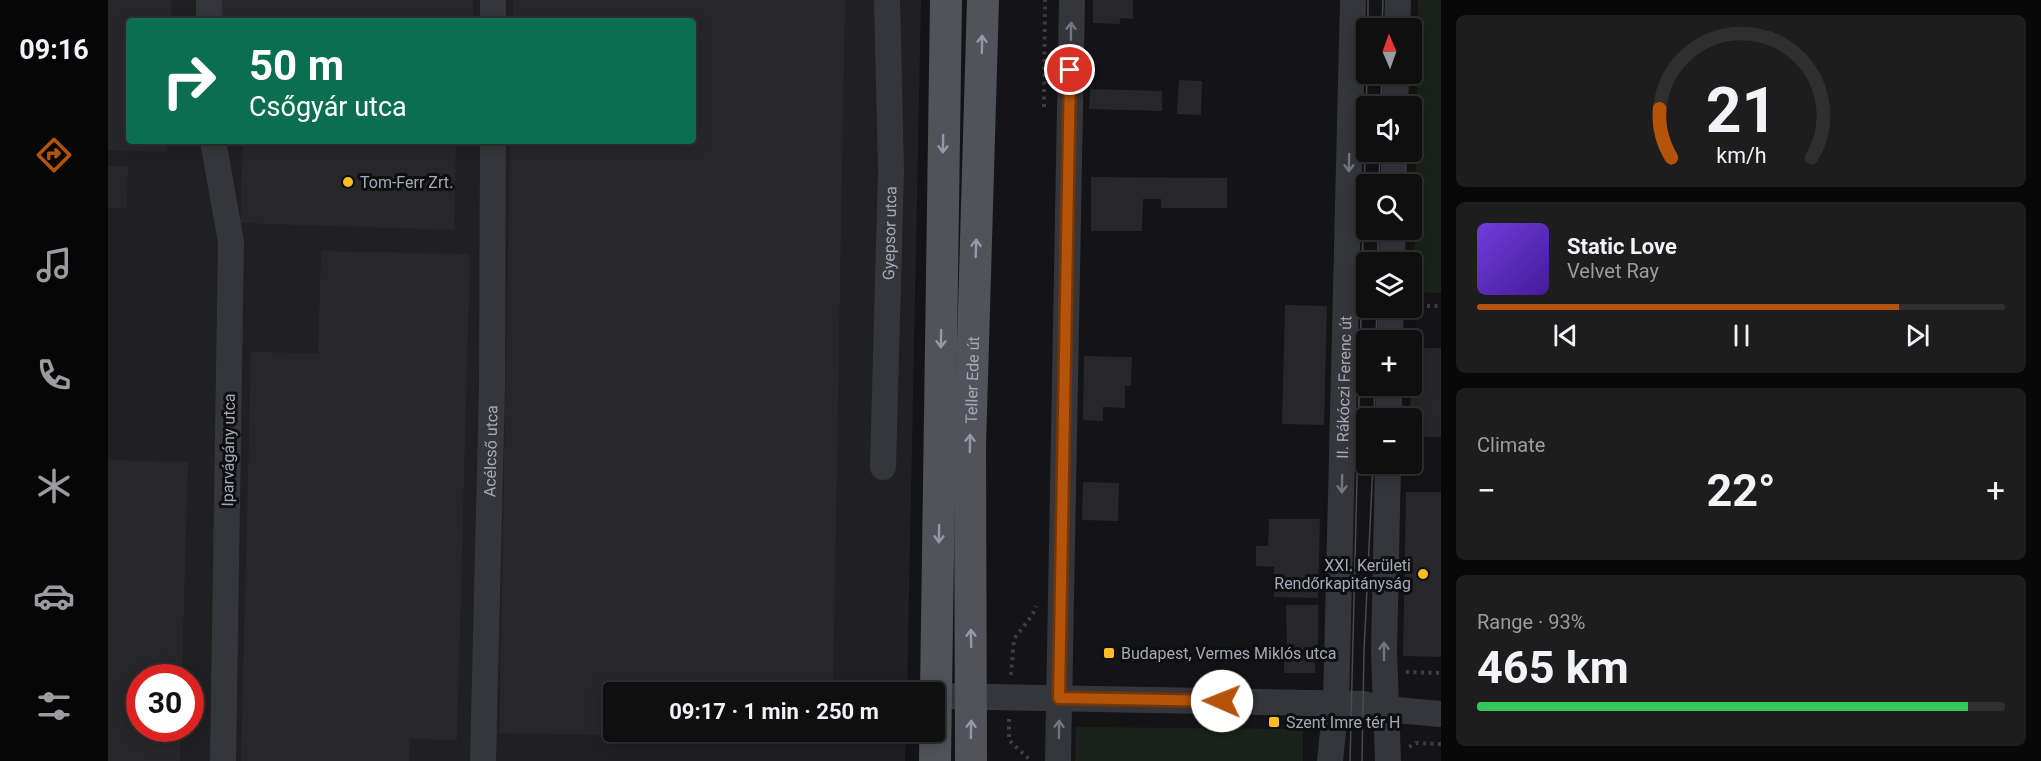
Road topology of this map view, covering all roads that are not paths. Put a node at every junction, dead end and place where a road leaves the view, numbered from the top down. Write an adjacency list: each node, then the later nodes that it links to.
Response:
1 (209, 0): 9 (street)
2 (493, 0): 10 (street)
3 (887, 0): 14 (street, Gyepsor utca)
4 (946, 0): 16 (main road, Teller Ede út, one-way to 16)
5 (983, 0): 18 (main road, Teller Ede út, one-way to 5)
6 (1072, 0): 19 (street, one-way to 6)
7 (1353, 0): 20 (street, II. Rákóczi Ferenc út, one-way to 20)
8 (1398, 0): 11 (street)
9 (208, 18)
10 (493, 18)
11 (1397, 18)
12 (214, 144): 25 (street, Iparvágány utca)
13 (493, 144): 26 (street, Acélcső utca)
14 (883, 467)
15 (1394, 474): 21 (street, one-way to 15)
16 (937, 682)
17 (945, 696): 18 (street)
18 (972, 697): 19 (street); 28 (main road, Teller Ede út, one-way to 18)
19 (1059, 698): 20 (street); 29 (street, one-way to 19)
20 (1336, 703): 21 (street); 30 (street, II. Rákóczi Ferenc út)
21 (1385, 709): 22 (street); 24 (street)
22 (1441, 714)
23 (936, 742): 27 (main road, Teller Ede út)
24 (1397, 755)
25 (223, 761)
26 (483, 761)
27 (935, 761)
28 (971, 761)
29 (1058, 761)
30 (1330, 761)

